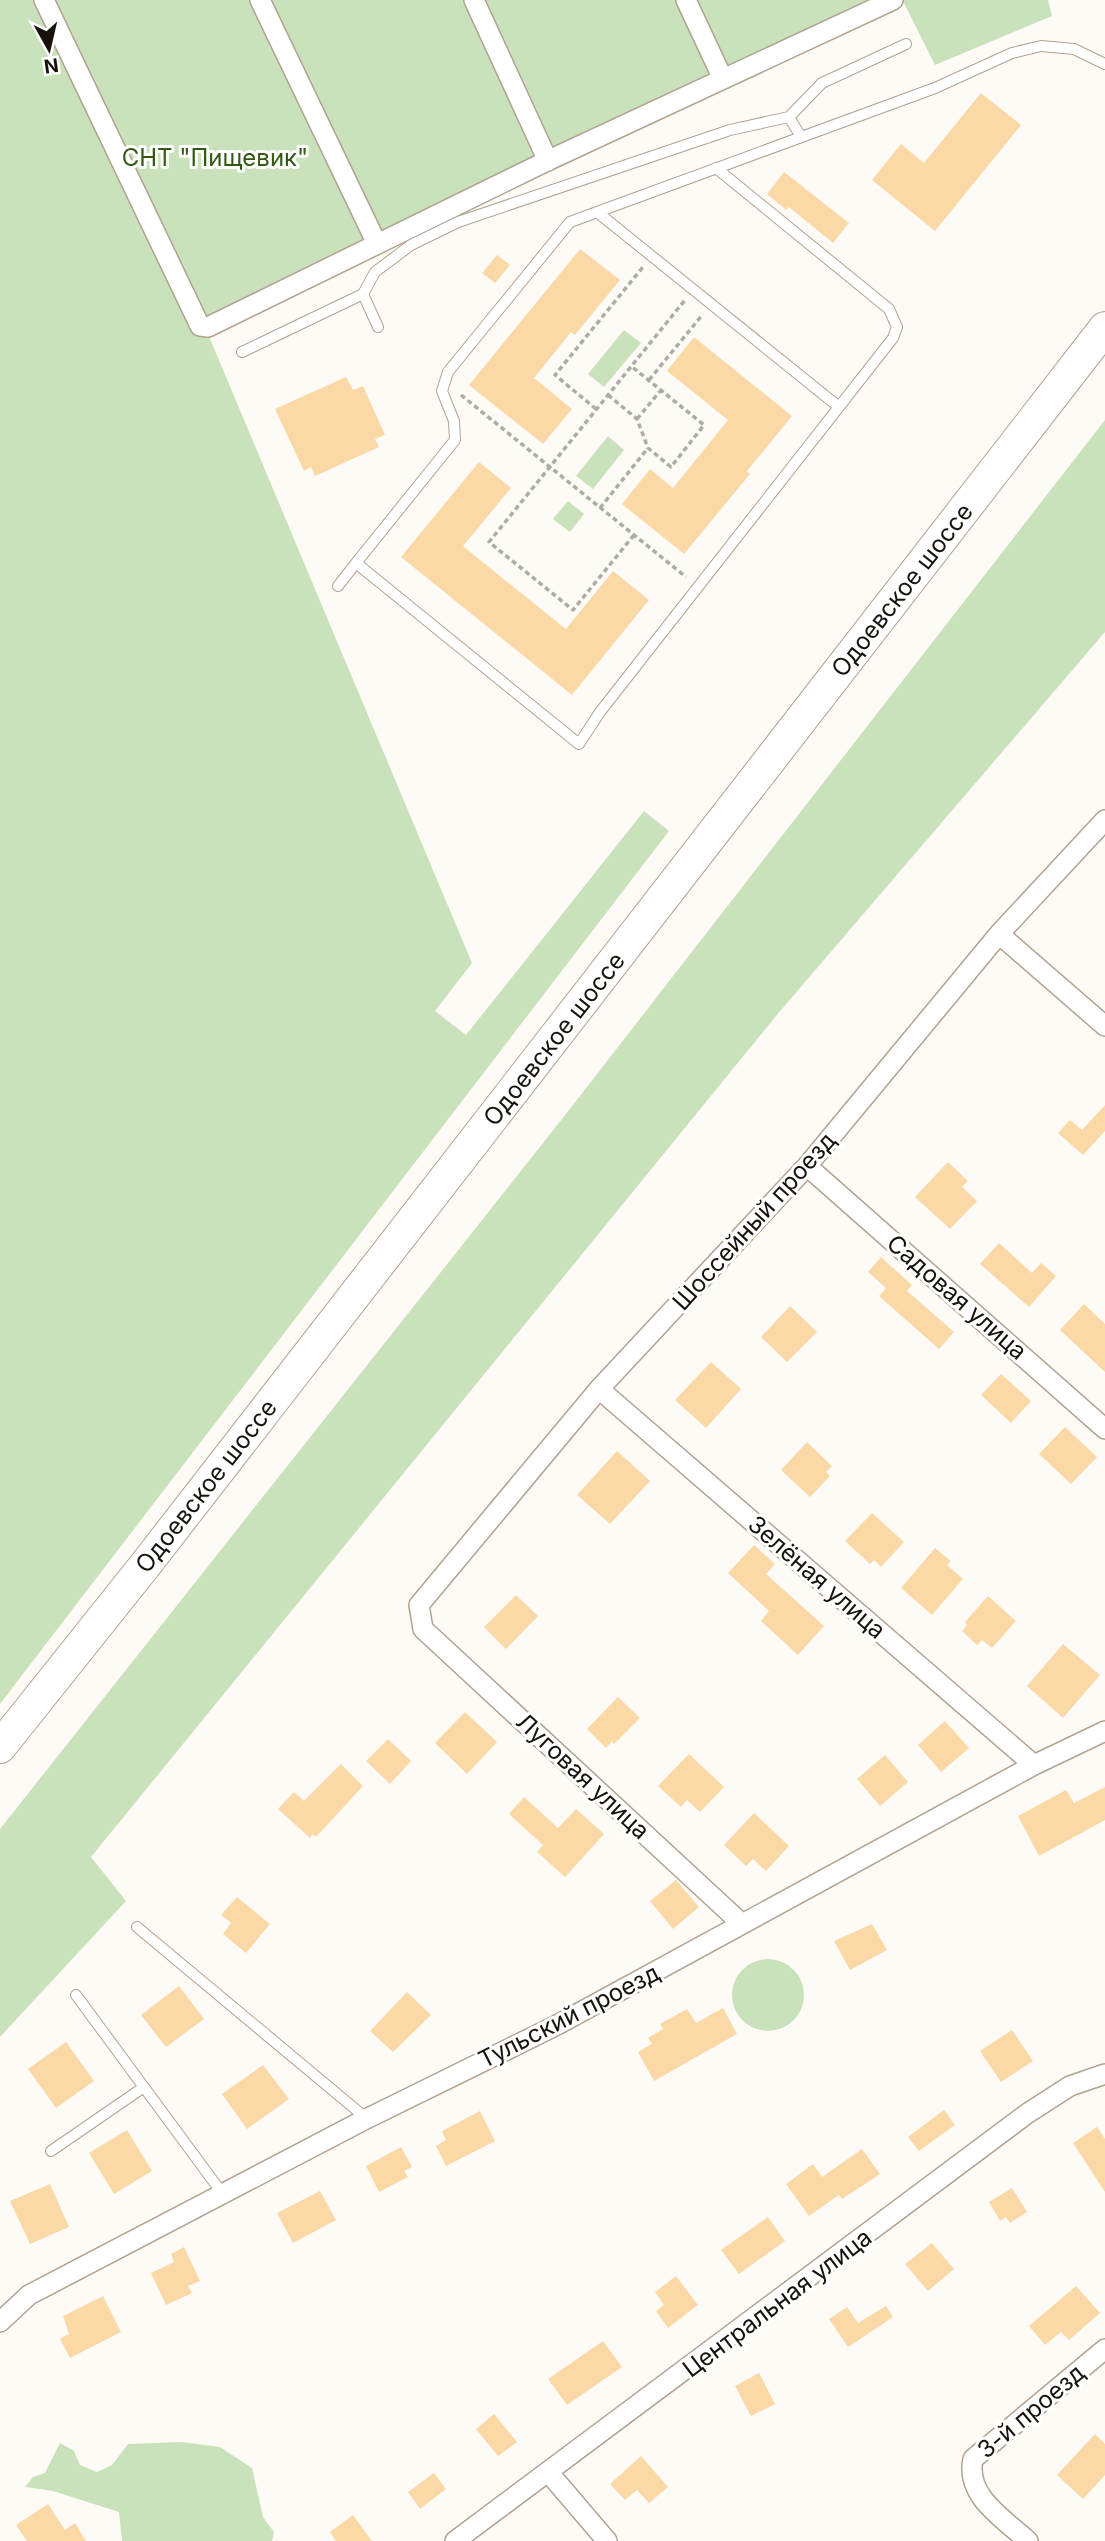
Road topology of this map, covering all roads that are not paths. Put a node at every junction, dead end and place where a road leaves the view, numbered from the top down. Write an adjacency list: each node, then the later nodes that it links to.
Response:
1 (44, 0): 14 (street)
2 (260, 0): 14 (street)
3 (474, 0): 11 (street)
4 (686, 0): 8 (street)
5 (893, 0): 8 (street)
6 (906, 44): 9 (lane)
7 (1105, 64): 10 (lane)
8 (723, 79): 11 (street)
9 (789, 117): 10 (lane); 15 (lane)
10 (801, 137): 12 (lane)
11 (548, 161): 14 (street)
12 (716, 168): 13 (lane); 19 (lane)
13 (597, 212): 19 (lane); 20 (lane)
14 (377, 244)
15 (363, 294): 16 (lane); 18 (lane)
16 (379, 327)
17 (1105, 327): 30 (main road, Одоевское шоссе)
18 (242, 352)
19 (839, 407): 20 (lane)
20 (356, 563): 21 (lane)
21 (338, 586)
22 (1105, 820): 23 (street, Шоссейный проезд)
23 (999, 934): 24 (street); 25 (street, Шоссейный проезд)
24 (1105, 1027)
25 (807, 1166): 26 (street, Шоссейный проезд); 27 (street, Садовая улица)
26 (599, 1389): 28 (street, Шоссейный проезд); 31 (street, Зелёная улица)
27 (1105, 1429)
28 (423, 1629): 32 (street, Луговая улица)
29 (1105, 1731): 31 (street, Тульский проезд)
30 (0, 1747)
31 (1034, 1765): 32 (street, Тульский проезд)
32 (742, 1924): 37 (street, Тульский проезд)
33 (137, 1927): 37 (lane)
34 (76, 1995): 36 (lane)
35 (1105, 2074): 42 (street, Центральная улица)
36 (144, 2087): 38 (lane); 39 (lane)
37 (366, 2118): 39 (street, Тульский проезд)
38 (51, 2151)
39 (222, 2193): 40 (street, Тульский проезд)
40 (0, 2322)
41 (1105, 2349): 45 (street, 3-й проезд)
42 (549, 2473): 43 (street, Центральная улица); 44 (street)
43 (455, 2541)
44 (607, 2541)
45 (1028, 2541)

